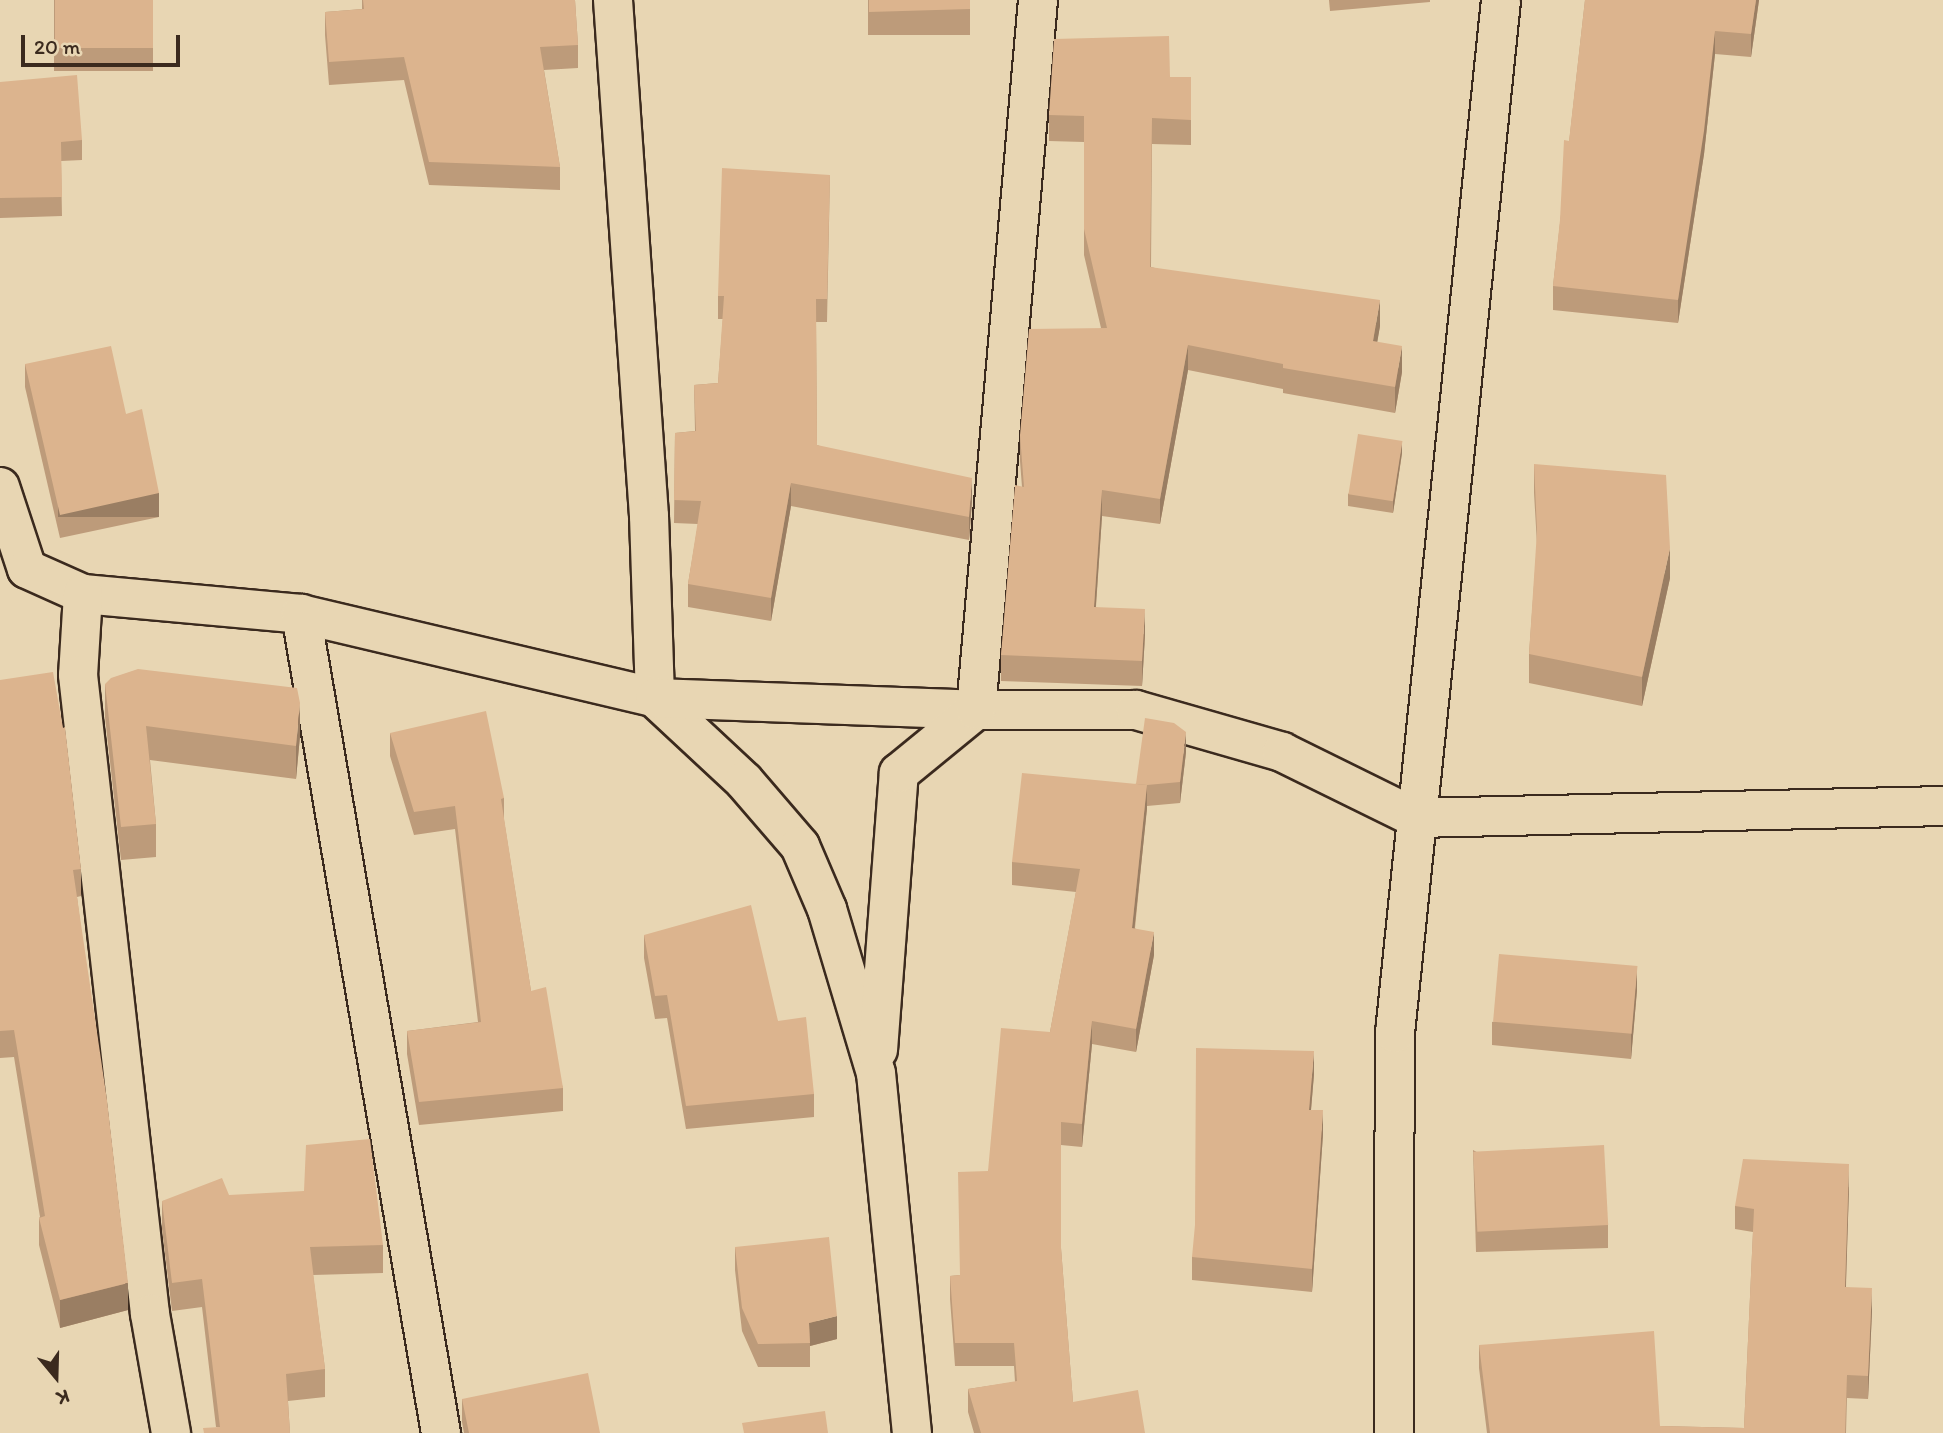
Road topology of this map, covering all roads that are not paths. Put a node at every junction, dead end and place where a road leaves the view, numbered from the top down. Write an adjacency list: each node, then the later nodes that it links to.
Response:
1 (612, 0): 7 (street)
2 (1038, 0): 8 (street)
3 (1501, 0): 10 (street)
4 (0, 487): 5 (street)
5 (83, 594): 6 (street); 12 (street)
6 (301, 614): 7 (street); 13 (street)
7 (655, 698): 8 (street); 11 (street)
8 (976, 710): 10 (street); 11 (street)
9 (1943, 806): 10 (street)
10 (1416, 818): 15 (street)
11 (876, 1073): 14 (street)
12 (171, 1433)
13 (441, 1433)
14 (912, 1433)
15 (1394, 1433)

